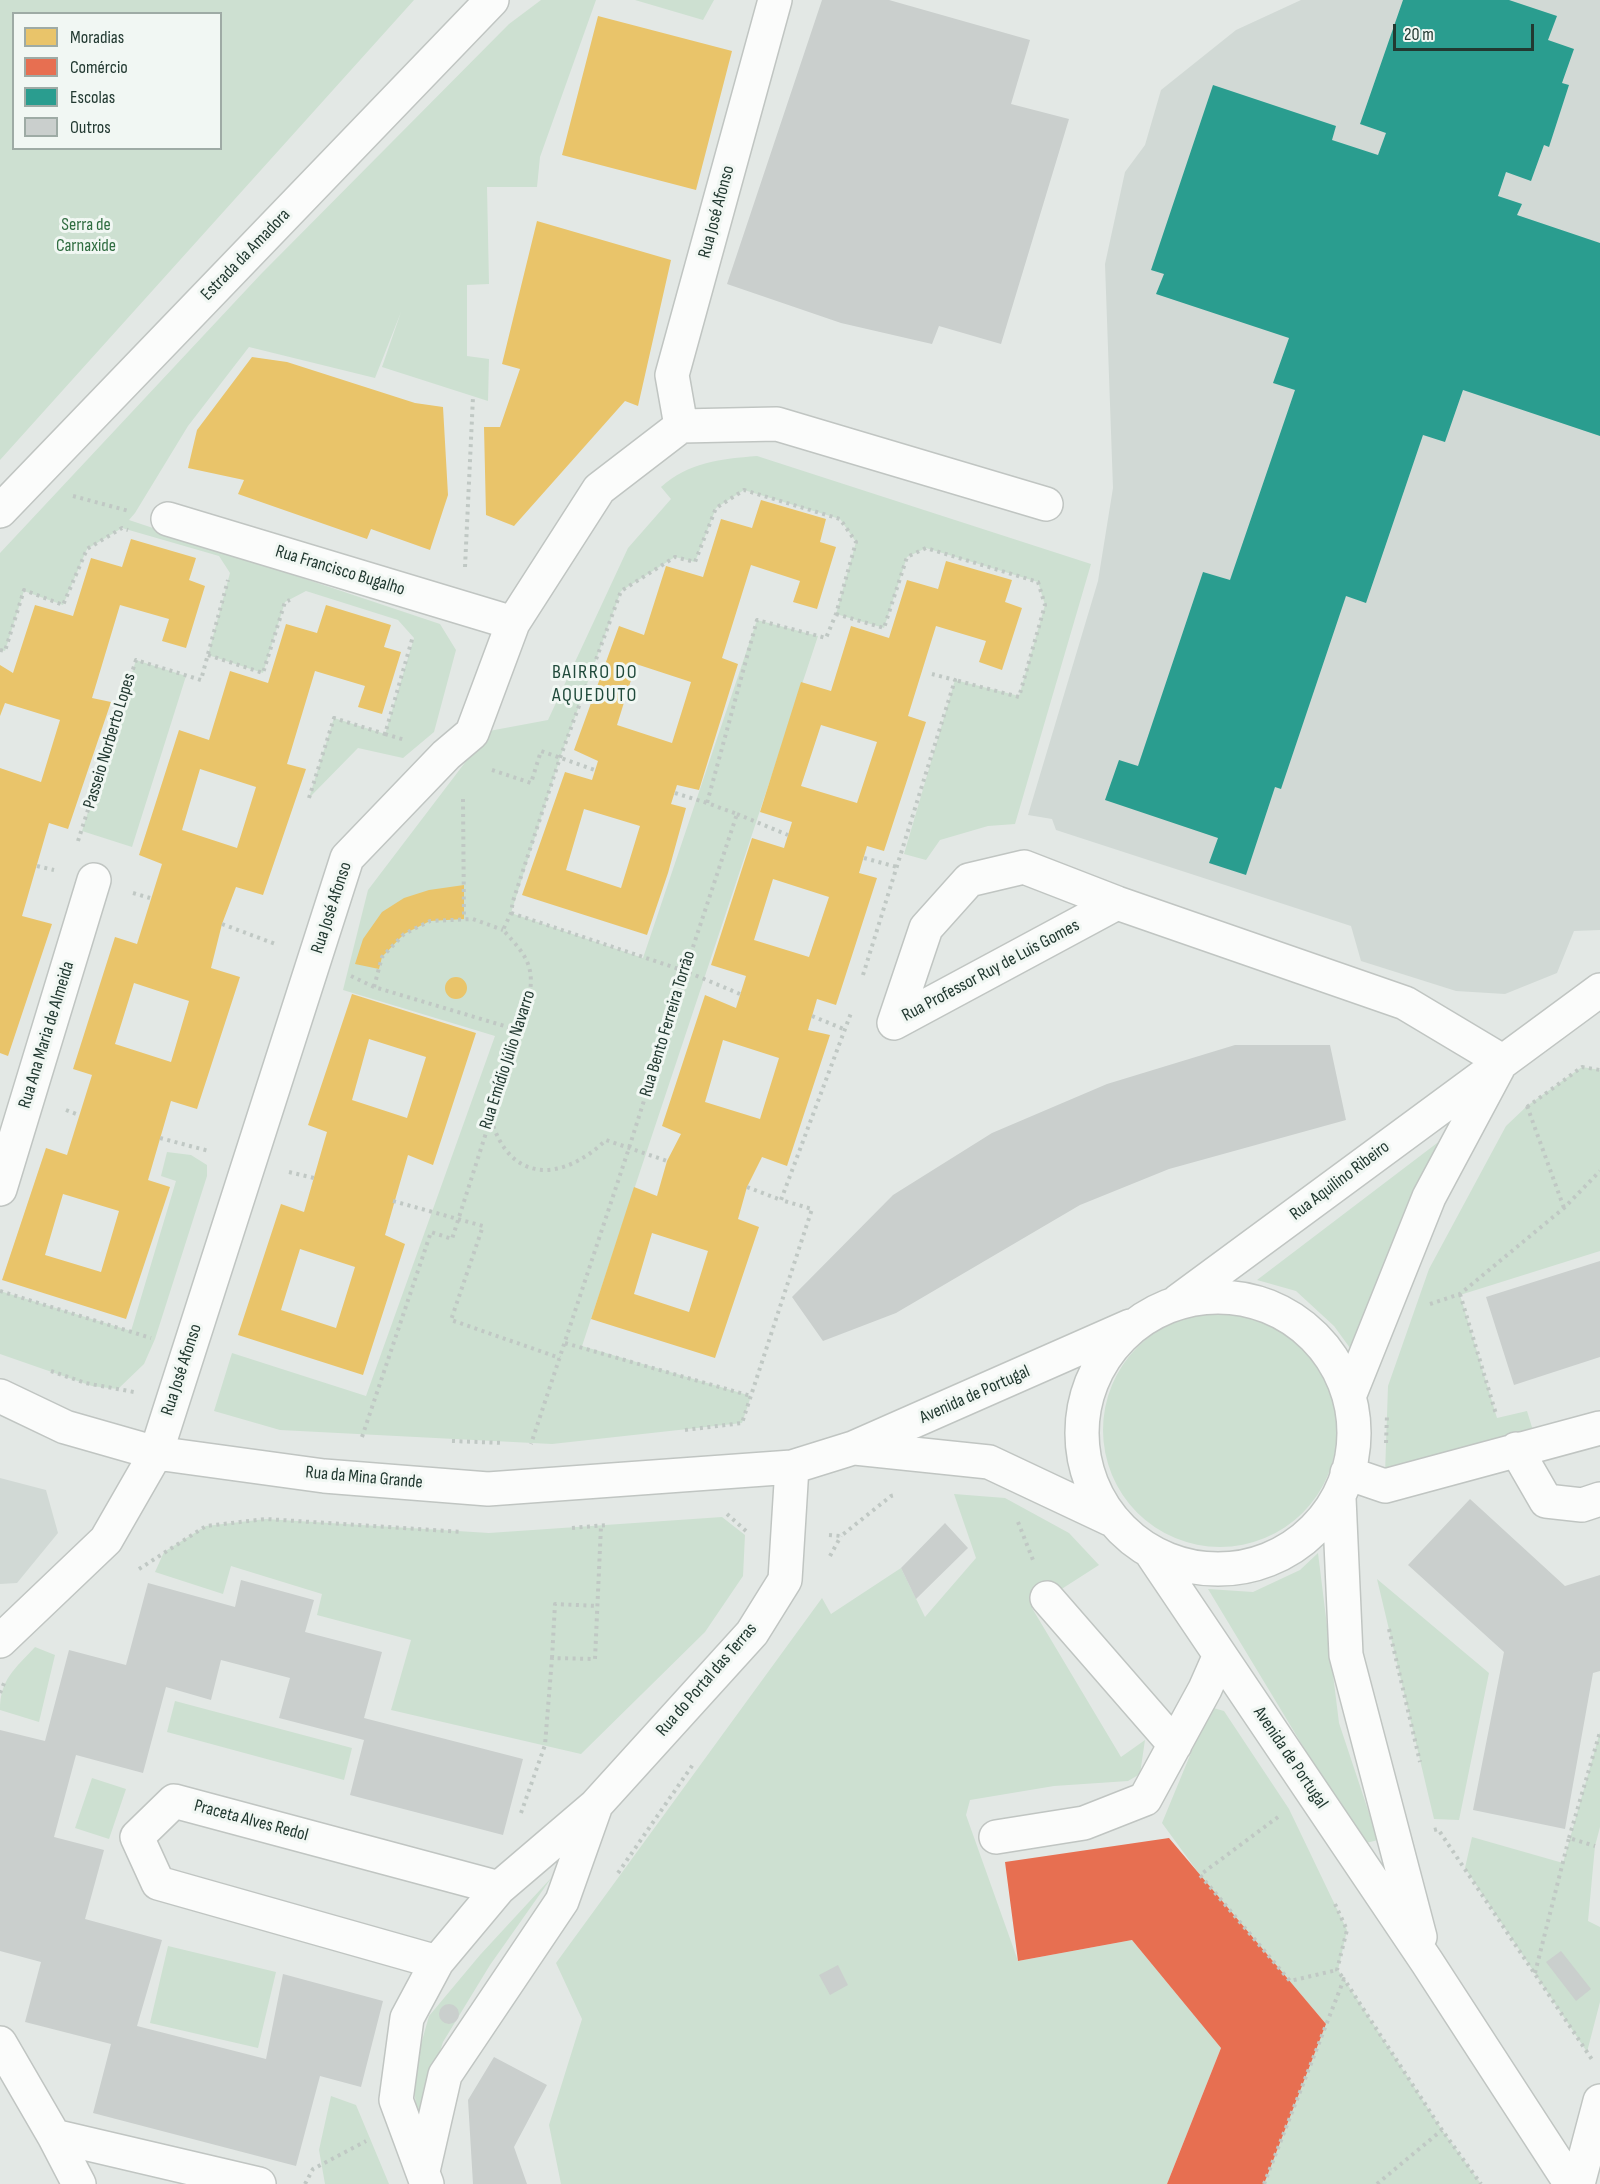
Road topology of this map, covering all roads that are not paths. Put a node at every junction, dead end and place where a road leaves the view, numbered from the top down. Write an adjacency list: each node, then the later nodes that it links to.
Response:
1 (492, 0): 5 (street, Estrada da Amadora)
2 (775, 0): 3 (street, Rua José Afonso)
3 (681, 426): 4 (street); 7 (street, Rua José Afonso)
4 (1046, 504)
5 (0, 510)
6 (168, 519): 7 (street, Rua Francisco Bugalho)
7 (513, 622): 22 (street, Rua José Afonso)
8 (94, 880): 12 (street, Rua Ana Maria de Almeida)
9 (1117, 903): 9 (street, Rua Professor Ruy de Luis Gomes); 11 (street, Rua Professor Ruy de Luis Gomes)
10 (1600, 990): 11 (street, Rua Aquilino Ribeiro)
11 (1502, 1061): 13 (street, Rua Aquilino Ribeiro); 15 (street, Rua Aquilino Ribeiro)
12 (0, 1189)
13 (1178, 1301): 14 (street, Avenida de Portugal); 15 (street)
14 (1130, 1326): 20 (street, Avenida de Portugal); 27 (street)
15 (1350, 1394): 25 (street)
16 (0, 1396): 18 (street)
17 (0, 1421): 18 (street)
18 (65, 1427): 22 (street, Rua da Mina Grande)
19 (1600, 1428): 21 (street)
20 (853, 1448): 23 (street, Avenida de Portugal); 27 (street, Avenida de Portugal)
21 (1516, 1449): 25 (street); 26 (street)
22 (156, 1453): 24 (street, Rua da Mina Grande); 30 (street, Rua José Afonso)
23 (792, 1467): 24 (street, Avenida de Portugal); 33 (street, Rua do Portal das Terras)
24 (667, 1476)
25 (1343, 1486): 28 (street); 37 (street, Avenida de Portugal)
26 (1600, 1499)
27 (1110, 1519): 28 (street)
28 (1152, 1554): 31 (street, Avenida de Portugal)
29 (1047, 1598): 32 (street)
30 (0, 1641)
31 (1220, 1654): 32 (street); 37 (street, Avenida de Portugal)
32 (1175, 1745): 34 (street)
33 (595, 1806): 35 (street, Rua do Portal das Terras); 41 (street, Rua do Portal das Terras)
34 (996, 1837)
35 (499, 1888): 36 (street, Rua do Portal das Terras); 36 (street, Praceta Alves Redol)
36 (437, 1962): 41 (street, Rua do Portal das Terras)
37 (1427, 1962): 44 (street, Avenida de Portugal)
38 (0, 2043): 40 (street)
39 (1600, 2101): 45 (street)
40 (54, 2136): 42 (street); 43 (street)
41 (425, 2177)
42 (79, 2184)
43 (259, 2184)
44 (1571, 2184)
45 (1578, 2184)

